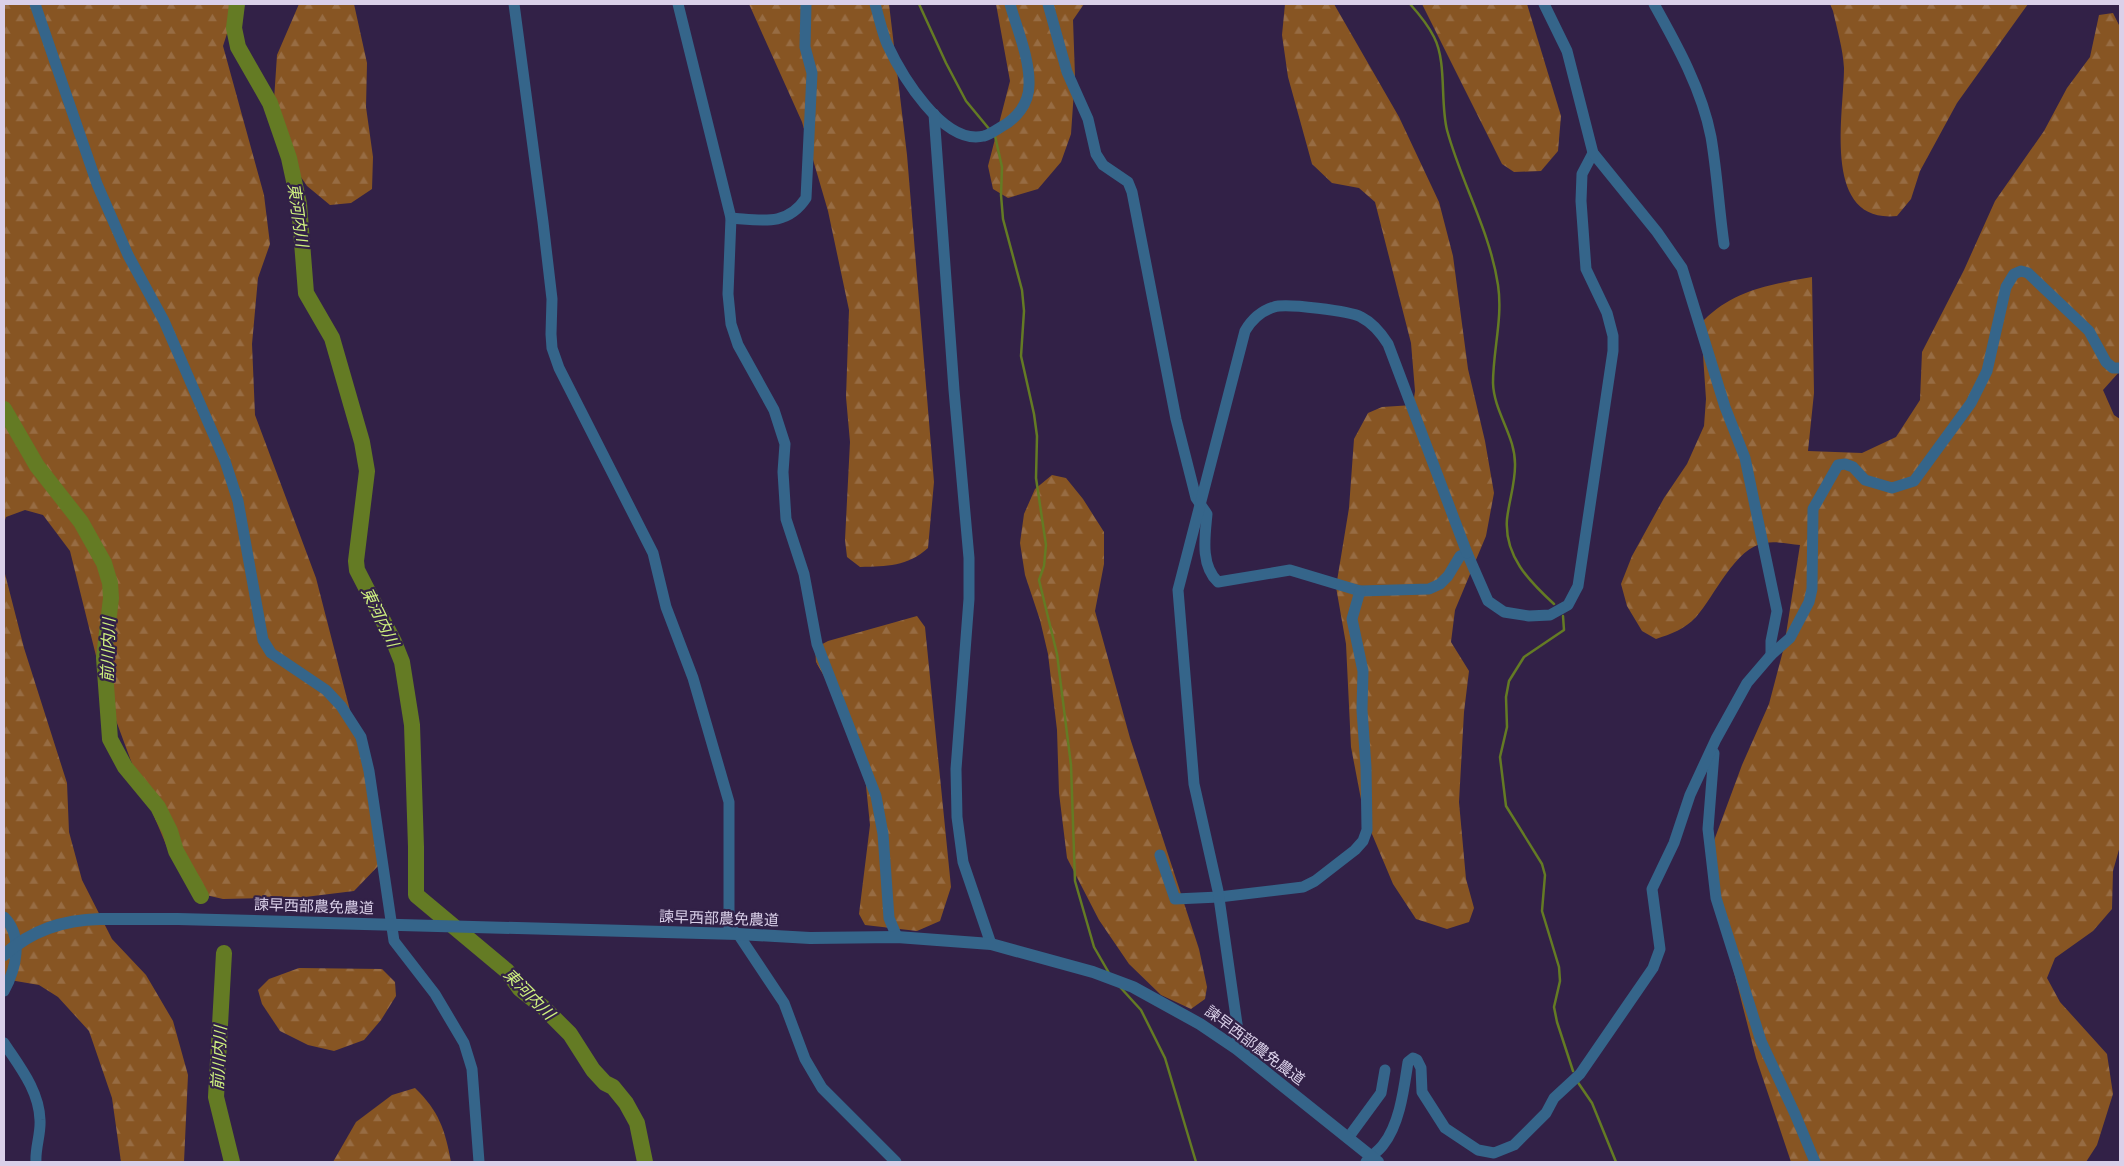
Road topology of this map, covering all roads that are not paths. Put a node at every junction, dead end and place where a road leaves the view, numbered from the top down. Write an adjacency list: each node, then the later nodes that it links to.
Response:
1 (35, 4): 23 (street)
2 (514, 4): 24 (street)
3 (678, 4): 12 (street)
4 (806, 4): 12 (street)
5 (875, 4): 10 (street)
6 (1010, 4): 10 (street)
7 (1048, 4): 15 (street)
8 (1544, 4): 11 (street)
9 (1654, 4): 13 (street)
10 (934, 114): 26 (street)
11 (1593, 153): 16 (street); 18 (street)
12 (730, 218): 25 (street)
13 (1724, 244)
14 (2120, 368): 18 (street)
15 (1201, 503): 16 (street); 17 (street); 21 (street)
16 (1467, 553): 17 (street)
17 (1360, 591): 21 (street)
18 (1771, 655): 19 (street)
19 (1714, 743): 33 (street); 37 (street)
20 (1160, 856): 21 (street)
21 (1219, 897): 30 (street)
22 (4, 917): 27 (street)
23 (391, 924): 24 (street, 諫早西部農免農道); 27 (street, 諫早西部農免農道); 35 (street)
24 (738, 934): 25 (street, 諫早西部農免農道); 36 (street)
25 (897, 937): 26 (street, 諫早西部農免農道)
26 (991, 944): 30 (street, 諫早西部農免農道)
27 (10, 957): 28 (street)
28 (4, 991)
29 (4, 1042): 34 (street)
30 (1237, 1049): 32 (street, 諫早西部農免農道)
31 (1385, 1070): 32 (street)
32 (1348, 1138): 33 (street, 諫早西部農免農道)
33 (1371, 1160)
34 (36, 1162)
35 (479, 1162)
36 (896, 1162)
37 (1815, 1162)

